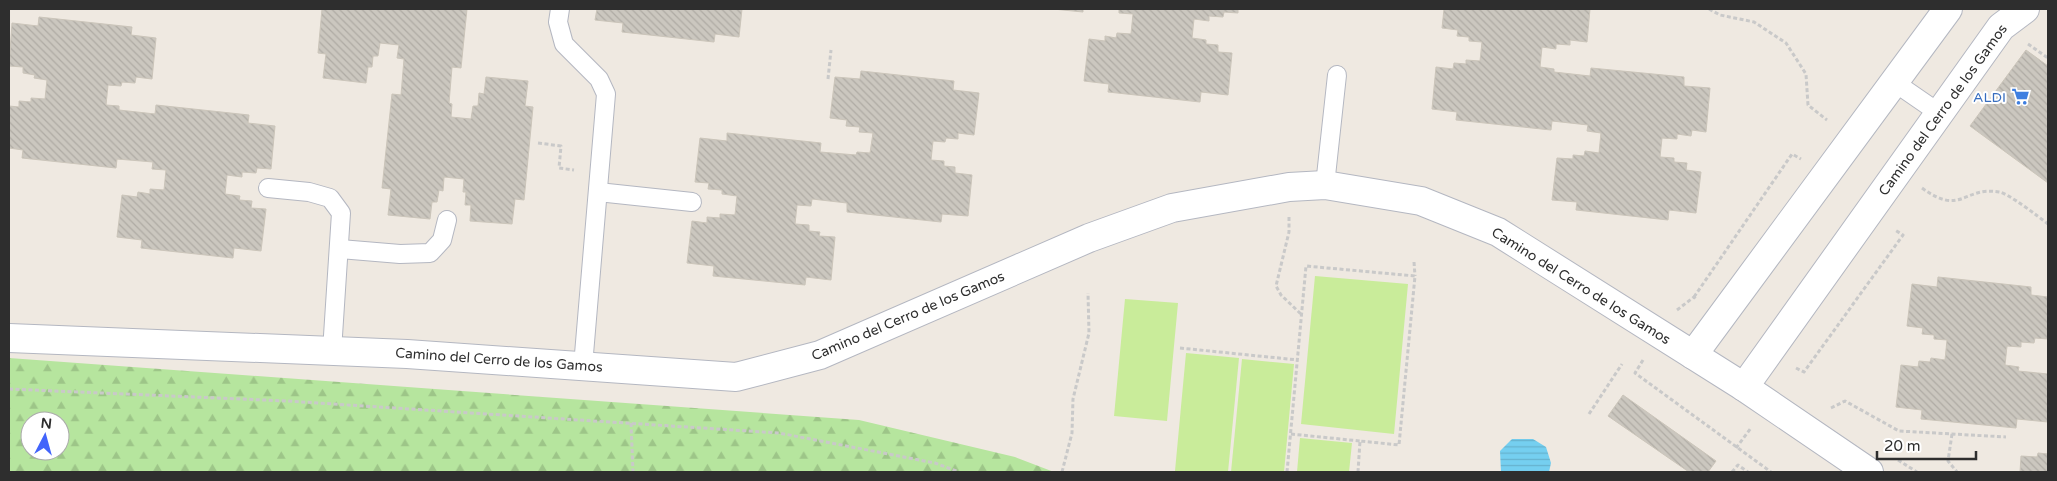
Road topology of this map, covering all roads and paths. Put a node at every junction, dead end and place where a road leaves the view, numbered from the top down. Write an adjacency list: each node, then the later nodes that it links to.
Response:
1 (560, 9): 14 (lane)
2 (1710, 9): 12 (path)
3 (1948, 9): 10 (street)
4 (2025, 9): 11 (street, Camino del Cerro de los Gamos)
5 (2025, 41): 7 (path)
6 (830, 50): 9 (path)
7 (2048, 58)
8 (1337, 75): 16 (lane)
9 (828, 79)
10 (1894, 82): 11 (lane); 31 (street)
11 (1939, 113): 35 (street, Camino del Cerro de los Gamos)
12 (1829, 121)
13 (538, 143): 14 (path)
14 (600, 173): 19 (lane)
15 (1917, 184): 22 (path)
16 (1325, 185): 17 (street, Camino del Cerro de los Gamos); 31 (street, Camino del Cerro de los Gamos)
17 (1289, 186): 27 (path); 34 (street, Camino del Cerro de los Gamos)
18 (268, 188): 23 (lane)
19 (598, 192): 20 (lane); 34 (lane)
20 (692, 202)
21 (447, 220): 23 (lane)
22 (2048, 224)
23 (340, 249): 30 (lane)
24 (1414, 262): 25 (path)
25 (1415, 276): 27 (path); 43 (path)
26 (1088, 293): 47 (path)
27 (1302, 315): 32 (path)
28 (9, 338): 30 (street, Camino del Cerro de los Gamos)
29 (1180, 348): 32 (path)
30 (332, 351): 34 (street, Camino del Cerro de los Gamos)
31 (1693, 355): 35 (street, Camino del Cerro de los Gamos)
32 (1298, 360): 40 (path)
33 (1622, 364): 38 (path)
34 (583, 366)
35 (1744, 387): 53 (street, Camino del Cerro de los Gamos)
36 (9, 389): 39 (path)
37 (1825, 411): 41 (path)
38 (1589, 414)
39 (631, 422): 45 (path); 46 (path)
40 (1291, 434): 43 (path); 48 (path)
41 (1952, 434): 42 (path); 54 (path)
42 (2006, 437)
43 (1360, 441): 49 (path)
44 (1736, 448): 52 (path)
45 (633, 472)
46 (959, 472)
47 (1062, 472)
48 (1287, 472)
49 (1358, 472)
50 (1732, 472): 51 (path)
51 (1748, 472)
52 (1771, 472)
53 (1869, 472)
54 (1957, 472)

